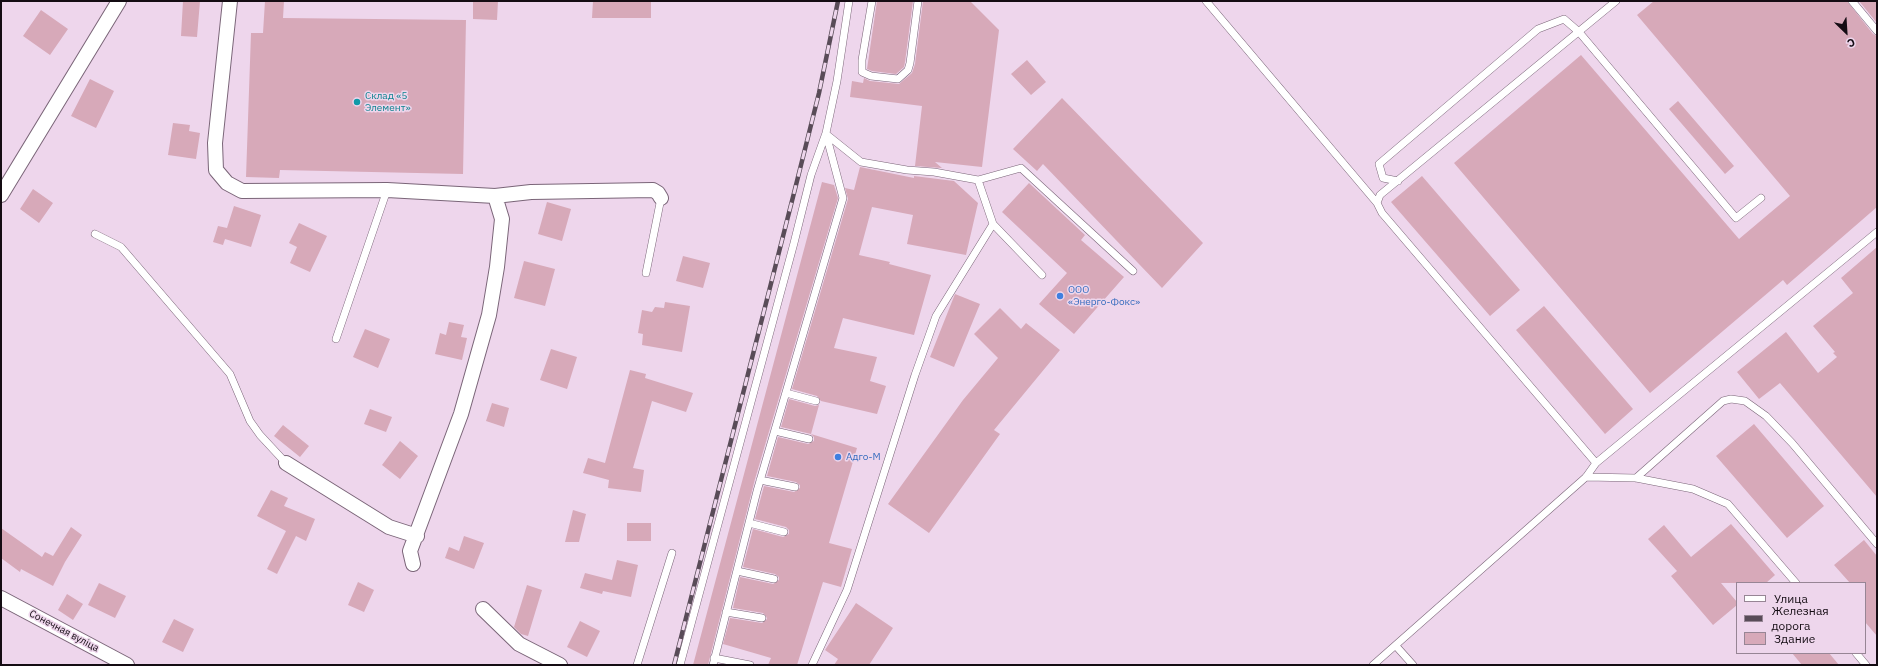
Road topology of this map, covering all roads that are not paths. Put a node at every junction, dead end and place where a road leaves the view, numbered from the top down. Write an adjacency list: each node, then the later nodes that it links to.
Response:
1 (119, 1): 15 (street)
2 (230, 1): 14 (street)
3 (849, 1): 11 (lane)
4 (872, 1): 5 (lane)
5 (918, 1)
6 (1206, 1): 19 (lane)
7 (1616, 1): 10 (lane)
8 (1852, 1): 9 (lane)
9 (1877, 31)
10 (1579, 32): 13 (lane); 13 (lane); 18 (lane)
11 (826, 133): 12 (lane); 27 (lane); 56 (lane)
12 (978, 180): 20 (lane); 23 (lane)
13 (1398, 181): 19 (lane)
14 (387, 190): 16 (street); 26 (lane)
15 (1, 195)
16 (495, 196): 17 (street); 39 (street)
17 (661, 198): 24 (lane)
18 (1761, 198)
19 (1377, 203): 32 (lane)
20 (993, 224): 25 (lane); 58 (lane)
21 (1877, 232): 32 (lane)
22 (95, 234): 31 (lane)
23 (1133, 271)
24 (646, 273)
25 (1042, 275)
26 (336, 339)
27 (786, 393): 28 (lane); 29 (lane)
28 (816, 401)
29 (775, 431): 30 (lane); 35 (lane)
30 (809, 439)
31 (286, 463): 39 (street)
32 (1596, 463): 33 (lane)
33 (1586, 477): 34 (lane); 50 (lane)
34 (1636, 478): 40 (lane); 45 (lane)
35 (760, 480): 36 (lane); 37 (lane)
36 (795, 488)
37 (749, 523): 38 (lane); 43 (lane)
38 (784, 532)
39 (417, 536): 42 (street)
40 (1877, 544)
41 (672, 553): 55 (lane)
42 (413, 564)
43 (737, 571): 44 (lane); 48 (lane)
44 (774, 579)
45 (1795, 582)
46 (1, 598): 53 (street, Сонечная вуліца)
47 (483, 609): 54 (street)
48 (726, 612): 49 (lane); 52 (lane)
49 (762, 618)
50 (1396, 646): 59 (lane); 60 (lane)
51 (1857, 654): 61 (lane)
52 (713, 661): 57 (lane)
53 (127, 665)
54 (560, 665)
55 (637, 665)
56 (680, 665)
57 (750, 665)
58 (812, 665)
59 (1374, 665)
60 (1413, 665)
61 (1866, 665)

